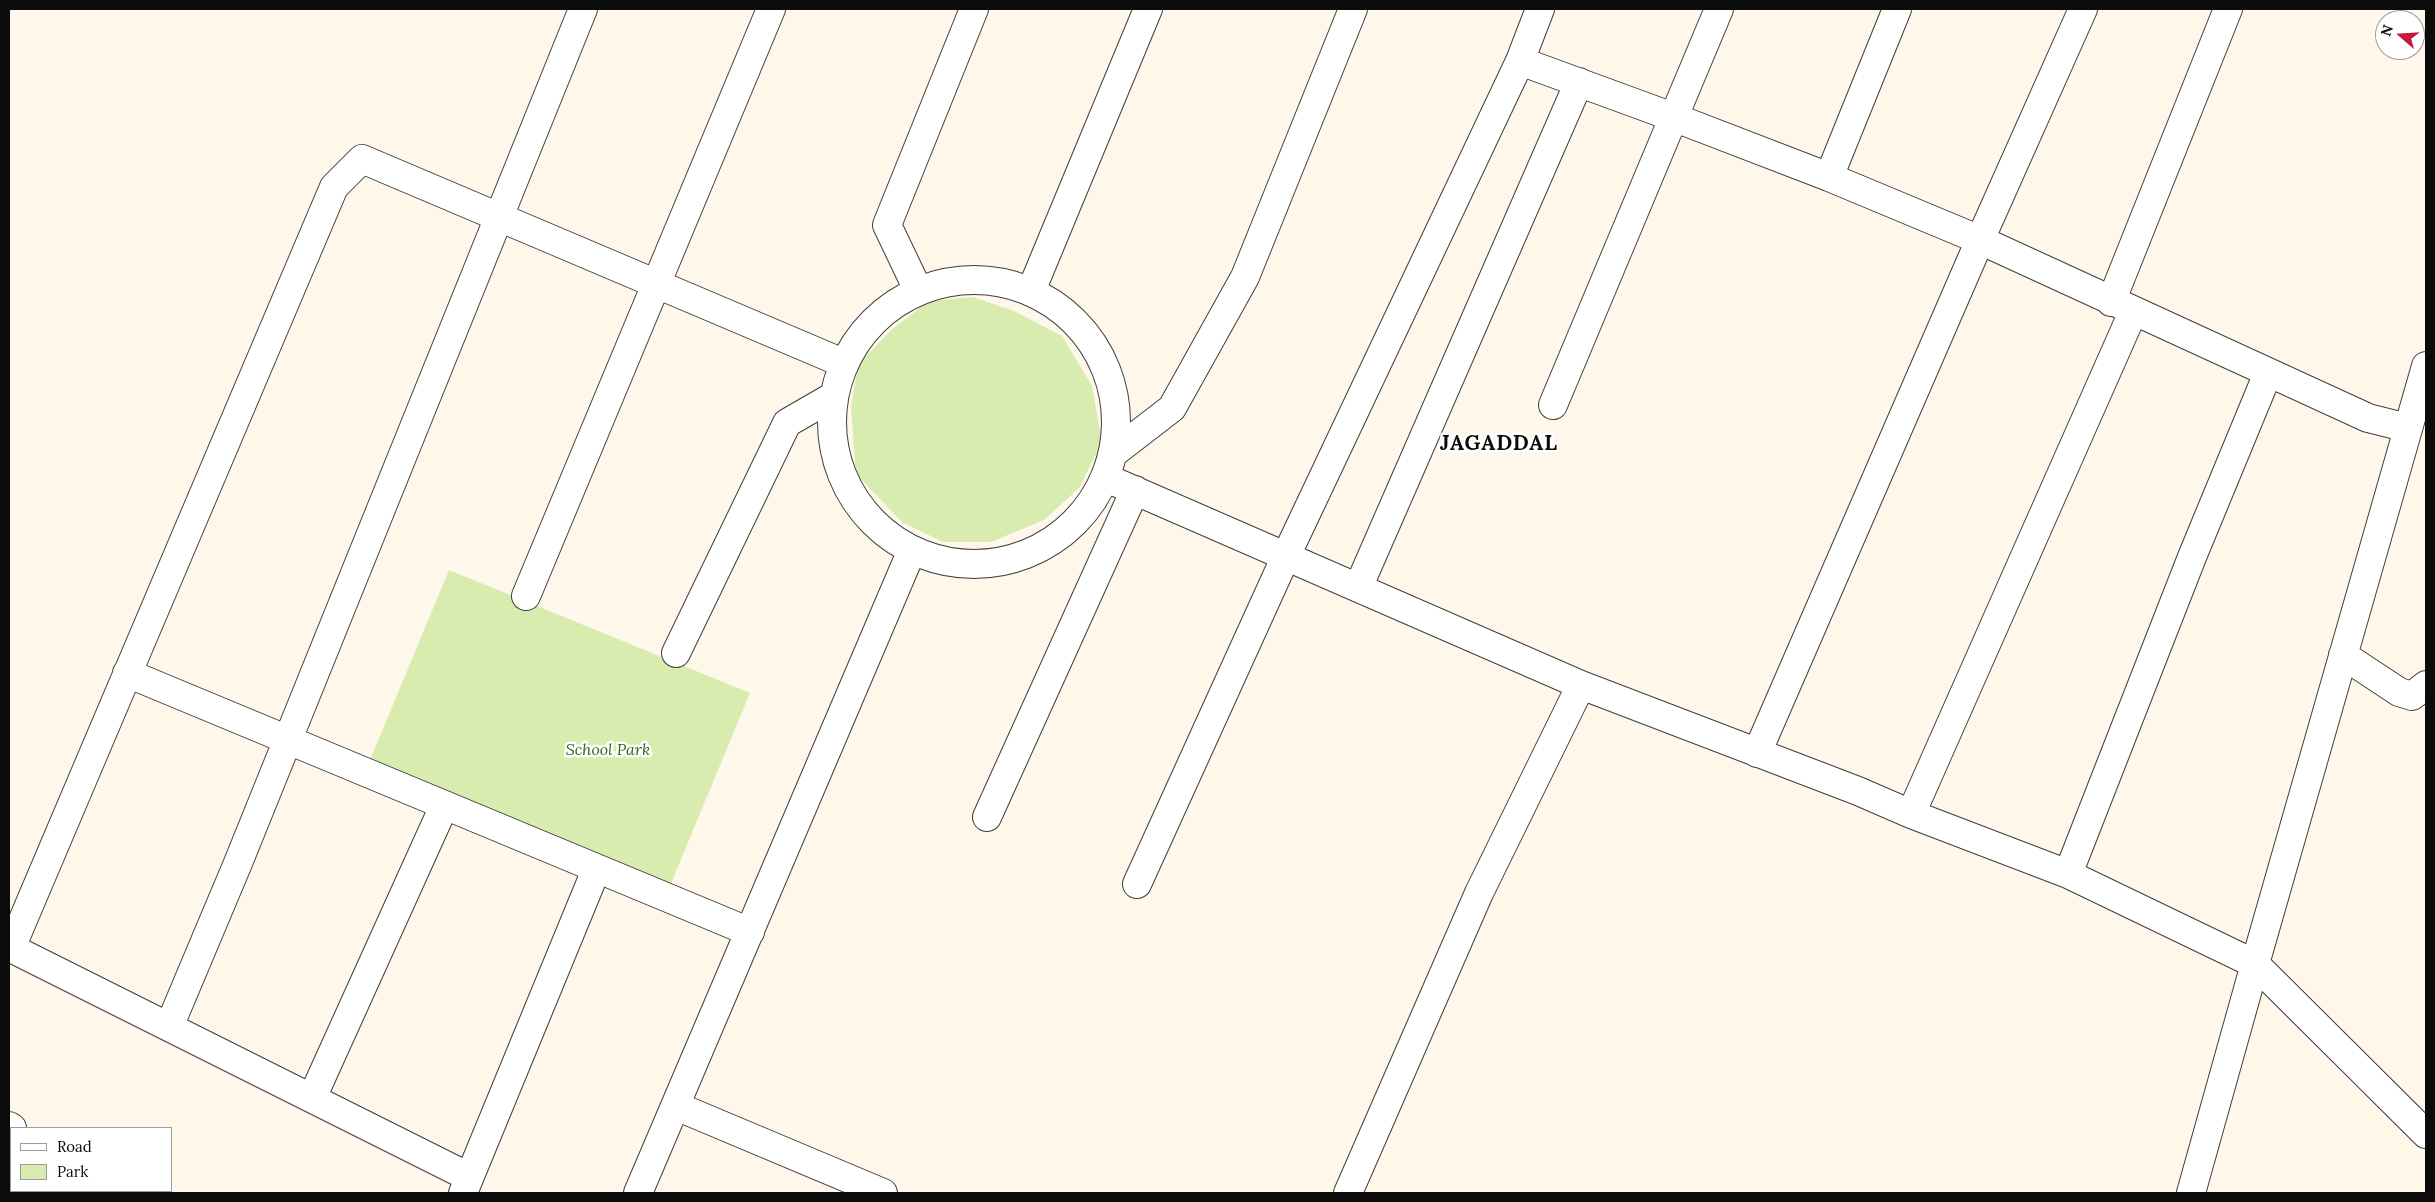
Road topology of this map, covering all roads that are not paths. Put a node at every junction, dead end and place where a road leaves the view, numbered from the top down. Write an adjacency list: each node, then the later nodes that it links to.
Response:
1 (583, 9): 15 (street)
2 (771, 9): 17 (street)
3 (974, 9): 18 (street)
4 (1148, 9): 19 (street)
5 (1354, 9): 27 (street)
6 (1540, 9): 11 (street)
7 (1719, 9): 13 (street)
8 (1897, 9): 14 (street)
9 (2083, 9): 16 (street)
10 (2228, 9): 20 (street)
11 (1520, 60): 12 (street); 31 (street)
12 (1579, 82): 13 (street); 32 (street)
13 (1673, 116): 14 (street); 25 (street)
14 (1829, 177): 16 (street)
15 (497, 218): 17 (street); 36 (street); 39 (street)
16 (1980, 240): 20 (street); 40 (street)
17 (657, 284): 21 (street); 33 (street)
18 (918, 290): 19 (street); 21 (street)
19 (1031, 292): 27 (street)
20 (2122, 307): 23 (street); 42 (street)
21 (843, 363): 24 (street)
22 (2426, 366): 26 (street)
23 (2268, 373): 26 (street); 45 (street)
24 (832, 397): 30 (street); 34 (street)
25 (1553, 405)
26 (2408, 428): 35 (street)
27 (1114, 452): 28 (street)
28 (1106, 478): 29 (street); 30 (street)
29 (1135, 490): 31 (street); 43 (street)
30 (912, 550): 47 (street)
31 (1286, 556): 32 (street); 46 (street)
32 (1358, 588): 37 (street)
33 (526, 596)
34 (676, 653)
35 (2343, 655): 38 (street); 48 (street)
36 (128, 673): 39 (street); 49 (street)
37 (1580, 685): 40 (street); 56 (street)
38 (2426, 685)
39 (287, 740): 41 (street); 49 (street)
40 (1757, 753): 42 (street)
41 (444, 806): 44 (street); 50 (street)
42 (1911, 814): 45 (street)
43 (988, 817)
44 (596, 870): 47 (street); 53 (street)
45 (2068, 874): 48 (street)
46 (1137, 884)
47 (750, 932): 51 (street)
48 (2255, 964): 52 (street); 57 (street)
49 (169, 1027): 50 (street)
50 (312, 1098): 53 (street)
51 (676, 1106): 54 (street); 55 (street)
52 (2426, 1134)
53 (466, 1185)
54 (638, 1193)
55 (884, 1193)
56 (1348, 1193)
57 (2191, 1193)

